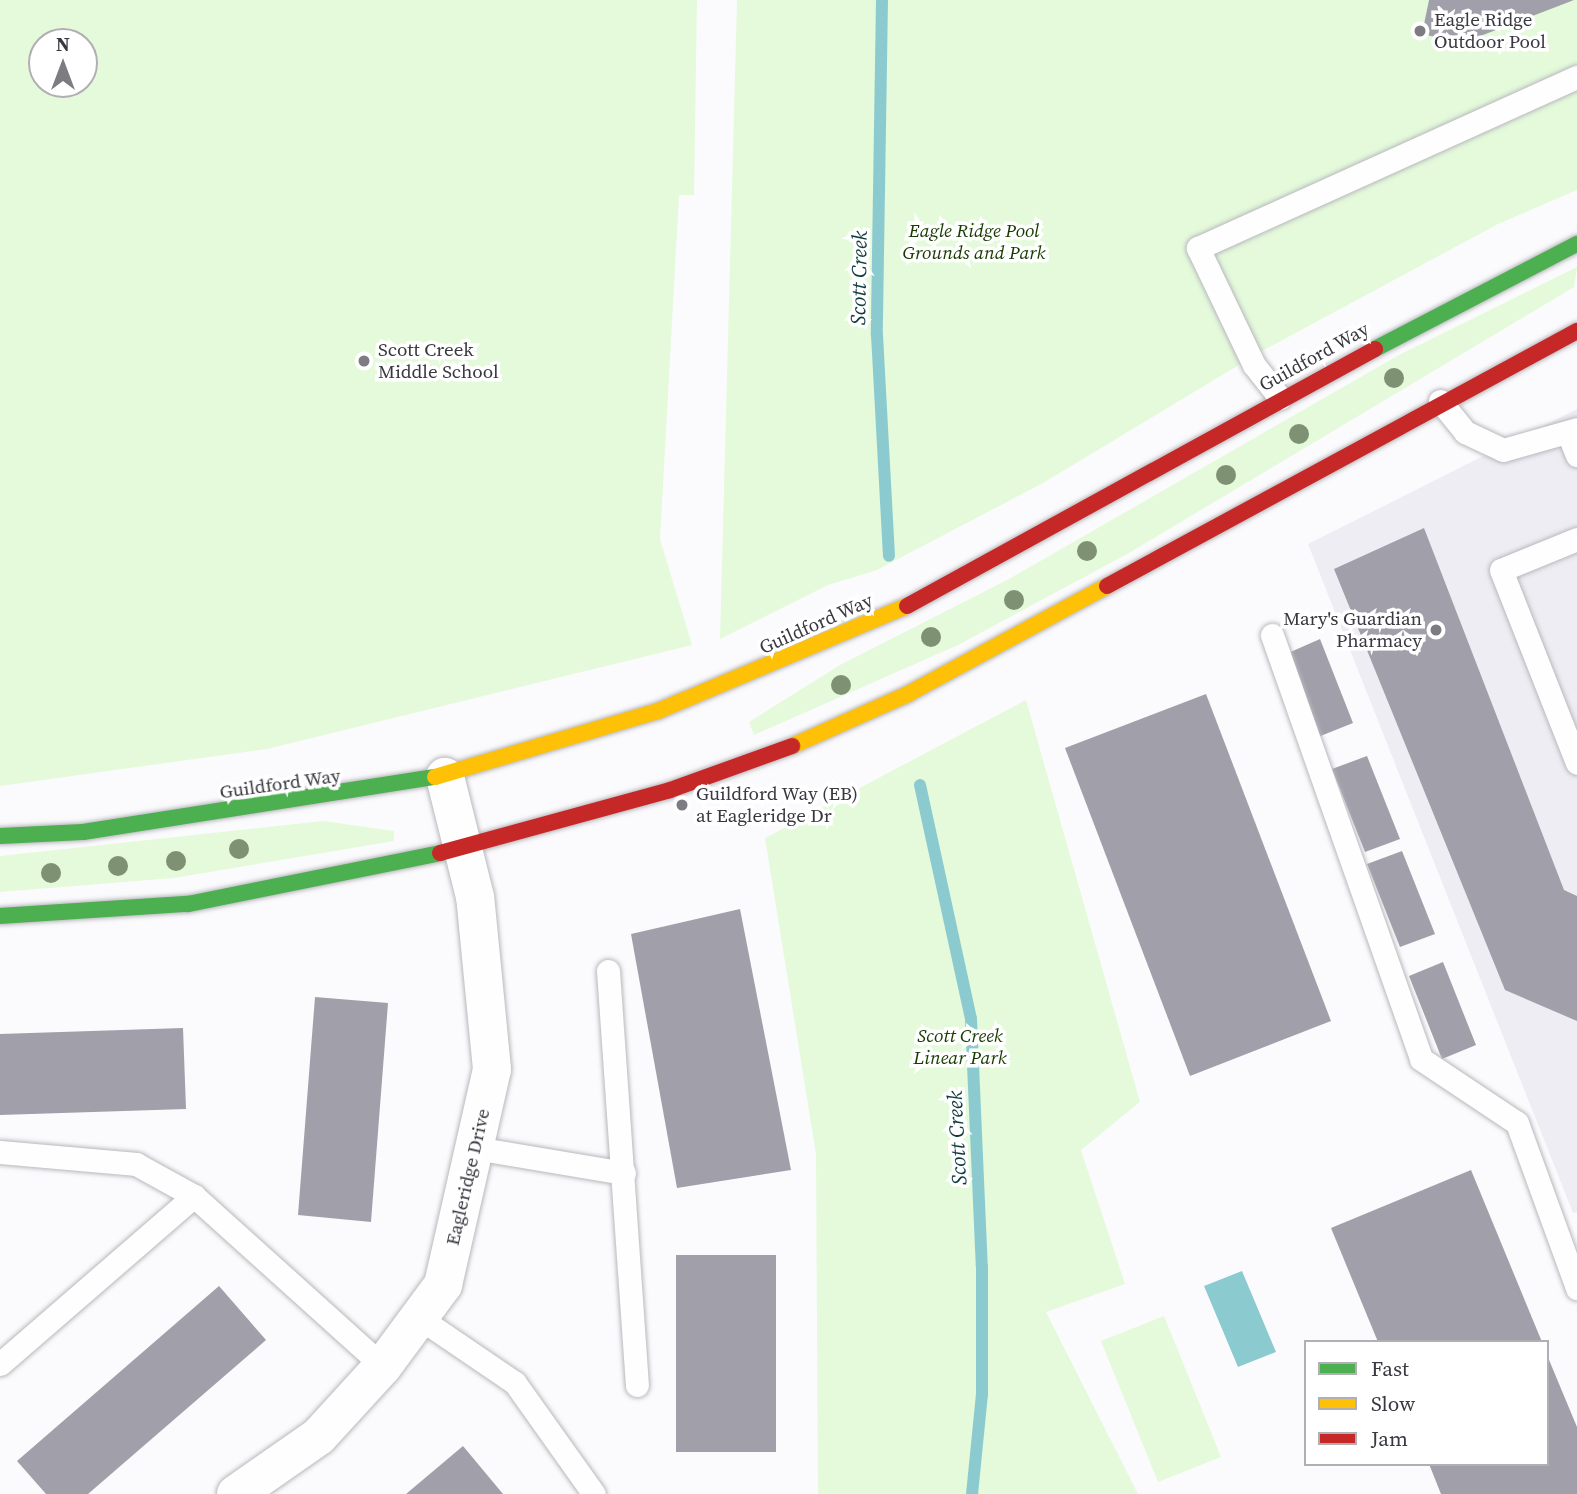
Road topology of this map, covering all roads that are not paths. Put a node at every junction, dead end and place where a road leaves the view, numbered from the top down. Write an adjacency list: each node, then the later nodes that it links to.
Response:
1 (1577, 77): 4 (lane)
2 (1577, 244): 4 (main road, Guildford Way)
3 (1577, 331): 5 (main road)
4 (1280, 398): 11 (main road, Guildford Way)
5 (1440, 401): 6 (lane); 13 (main road)
6 (1573, 431): 7 (lane)
7 (1577, 455)
8 (1577, 539): 10 (lane)
9 (1272, 635): 20 (lane)
10 (1577, 763)
11 (445, 777): 12 (main road, Guildford Way); 13 (street, Eagleridge Drive)
12 (0, 836)
13 (465, 849): 14 (main road); 16 (street, Eagleridge Drive)
14 (0, 916)
15 (608, 971): 18 (lane)
16 (475, 1148): 18 (lane); 21 (street, Eagleridge Drive)
17 (0, 1152): 19 (lane)
18 (624, 1173): 24 (lane)
19 (194, 1196): 22 (lane); 23 (lane)
20 (1577, 1288)
21 (418, 1317): 23 (street, Eagleridge Drive); 26 (lane)
22 (0, 1364)
23 (383, 1366): 25 (street, Eagleridge Drive)
24 (637, 1385)
25 (236, 1494)
26 (594, 1494)

